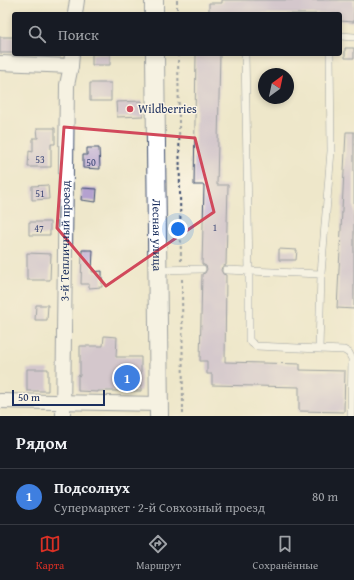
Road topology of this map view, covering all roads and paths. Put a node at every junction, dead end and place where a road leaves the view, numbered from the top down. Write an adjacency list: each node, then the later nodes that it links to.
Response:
1 (77, 0): 4 (street)
2 (154, 0): 5 (street)
3 (177, 0): 6 (path)
4 (76, 12)
5 (154, 12)
6 (177, 12)
7 (342, 36): 8 (lane)
8 (354, 37)
9 (155, 56): 16 (street, Лесная улица)
10 (178, 56): 17 (path)
11 (245, 56): 19 (lane)
12 (330, 56): 20 (lane)
13 (71, 60): 14 (street); 24 (street, 3-й Тепличный проезд)
14 (0, 63)
15 (202, 269): 17 (lane)
16 (158, 270): 17 (lane); 25 (street, Лесная улица)
17 (182, 270): 26 (path)
18 (226, 270): 19 (lane)
19 (250, 271): 20 (lane); 21 (lane)
20 (321, 274): 21 (lane)
21 (319, 349): 22 (lane)
22 (353, 393): 27 (lane)
23 (0, 401): 24 (street)
24 (63, 409): 25 (street)
25 (159, 410)
26 (183, 416)
27 (351, 416)

